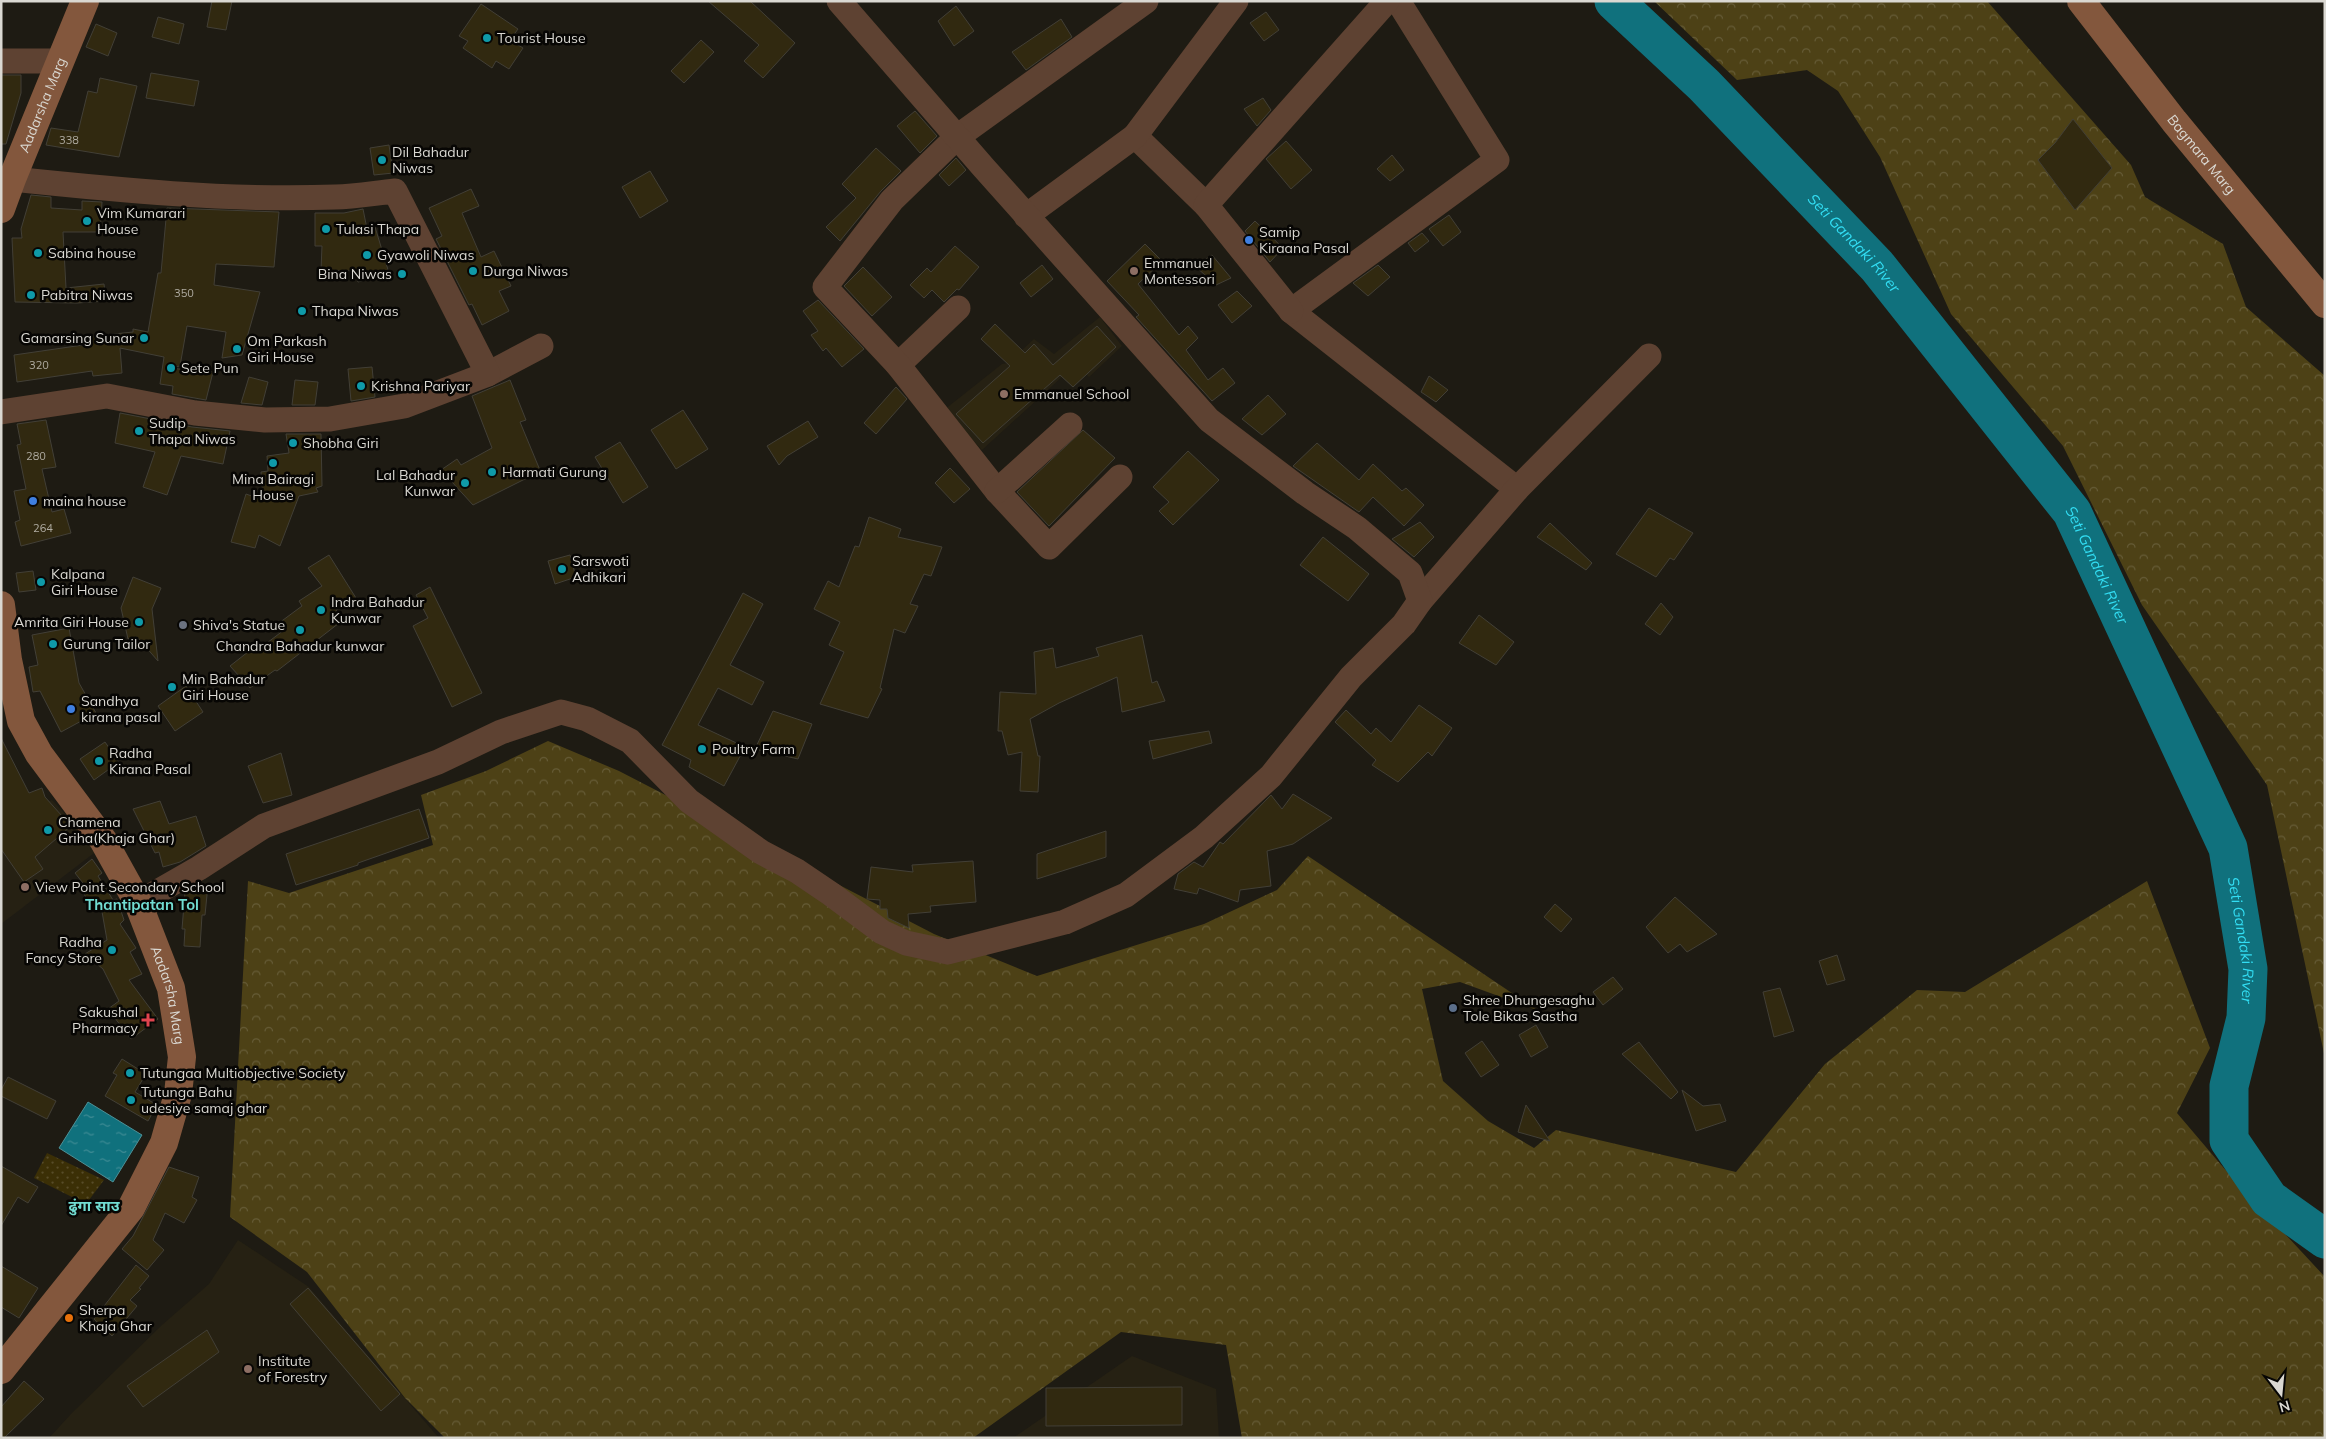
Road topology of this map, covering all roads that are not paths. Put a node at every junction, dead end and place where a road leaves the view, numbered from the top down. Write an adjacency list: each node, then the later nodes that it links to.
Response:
1 (85, 1): 9 (main road, Aadarsha Marg)
2 (839, 1): 11 (street)
3 (1146, 1): 11 (street)
4 (1236, 1): 10 (street)
5 (1387, 1): 13 (street)
6 (1398, 1): 18 (street)
7 (2081, 1): 16 (main road, Bagmara Marg)
8 (1, 61): 9 (street)
9 (60, 61): 12 (main road, Aadarsha Marg)
10 (1135, 136): 13 (street); 15 (street)
11 (957, 137): 15 (street); 21 (street)
12 (12, 179): 14 (main road, Aadarsha Marg); 22 (street)
13 (1206, 205): 18 (street)
14 (1, 209)
15 (1026, 216): 28 (street)
16 (2325, 304)
17 (958, 308): 21 (street)
18 (1291, 311): 26 (street)
19 (541, 346): 22 (street)
20 (1649, 356): 26 (street)
21 (898, 365): 27 (street)
22 (488, 374): 23 (street)
23 (1, 412)
24 (1070, 425): 27 (street)
25 (1120, 478): 27 (street)
26 (1517, 489): 28 (street)
27 (997, 491)
28 (1420, 601): 31 (street)
29 (1, 605): 30 (main road, Aadarsha Marg)
30 (5, 660): 31 (main road, Aadarsha Marg)
31 (138, 903): 32 (main road, Aadarsha Marg)
32 (1, 1370)

